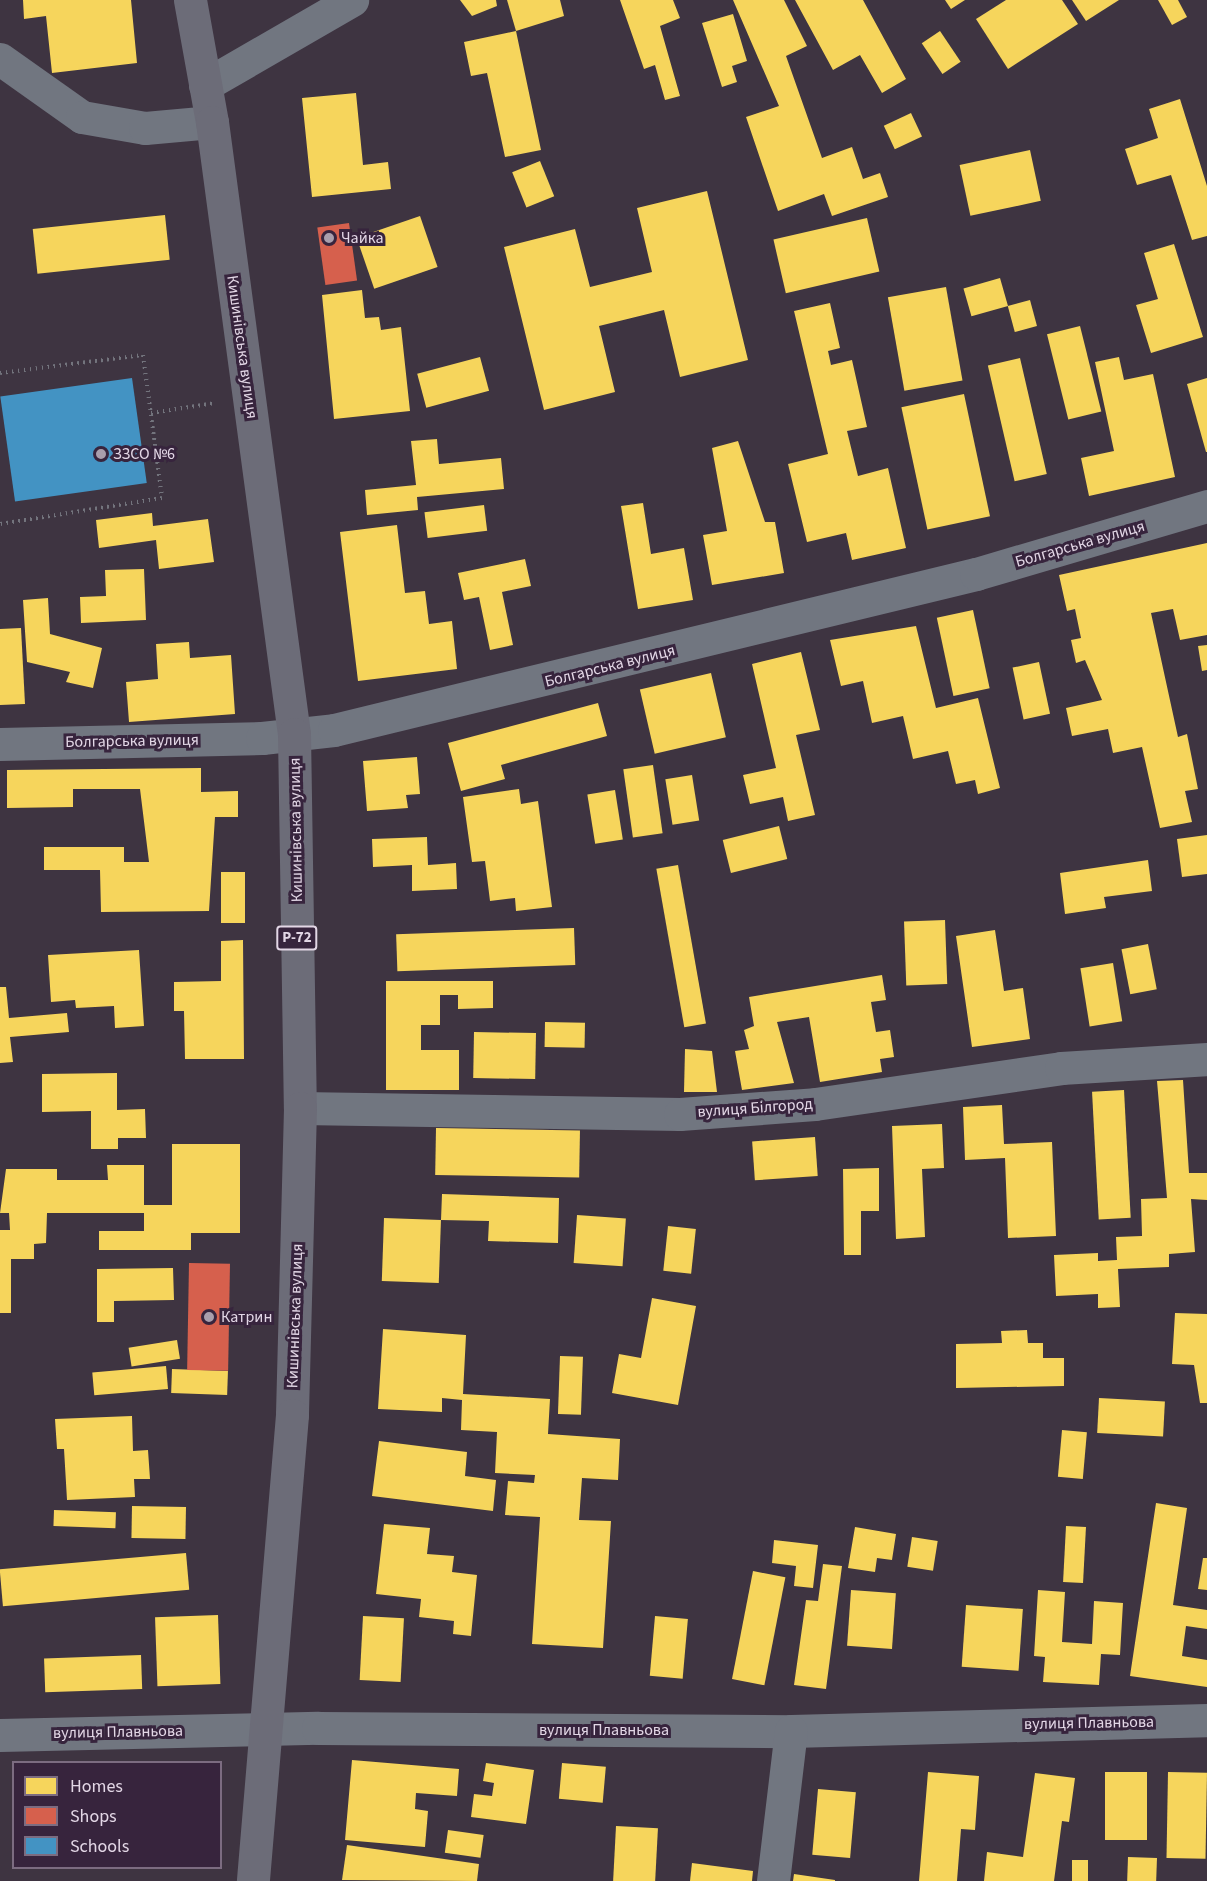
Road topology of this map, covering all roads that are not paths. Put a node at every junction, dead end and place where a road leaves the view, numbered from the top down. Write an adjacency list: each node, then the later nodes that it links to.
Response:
1 (190, 0): 4 (main road, Кишинівська вулиця / Р-72)
2 (352, 0): 4 (street)
3 (0, 58): 5 (street)
4 (205, 85): 5 (main road, Кишинівська вулиця / Р-72)
5 (212, 122): 7 (main road, Кишинівська вулиця / Р-72)
6 (1207, 506): 7 (street, Болгарська вулиця)
7 (294, 734): 8 (street, Болгарська вулиця); 10 (main road, Кишинівська вулиця / Р-72)
8 (0, 744)
9 (1207, 1059): 10 (street, вулиця Білгород)
10 (300, 1108): 12 (main road, Кишинівська вулиця / Р-72)
11 (1207, 1720): 13 (street, вулиця Плавньова)
12 (268, 1730): 13 (street, вулиця Плавньова); 14 (street, вулиця Плавньова); 15 (main road, Кишинівська вулиця / Р-72)
13 (791, 1731): 16 (street)
14 (0, 1734)
15 (253, 1881)
16 (772, 1881)

